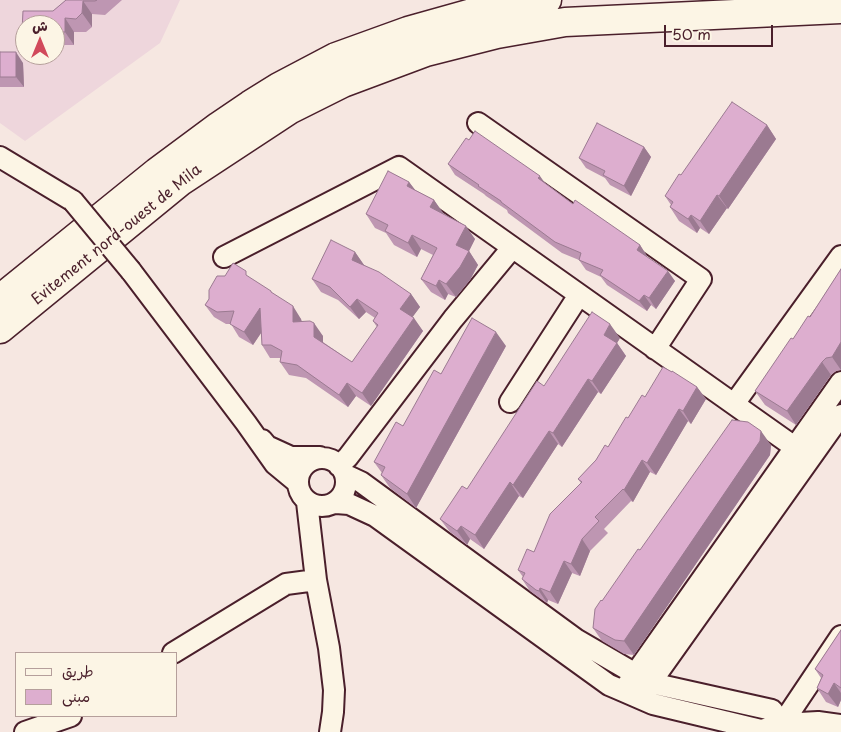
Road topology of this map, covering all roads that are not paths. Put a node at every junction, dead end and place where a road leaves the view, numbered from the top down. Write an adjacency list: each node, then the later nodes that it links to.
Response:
1 (547, 0): 9 (highway)
2 (841, 9): 10 (highway, Evitement nord-ouest de Mila)
3 (478, 123): 11 (street)
4 (0, 157): 16 (street, bridge)
5 (512, 248): 7 (street); 8 (street); 18 (street)
6 (841, 256): 14 (street)
7 (224, 257)
8 (579, 295): 11 (street); 13 (street)
9 (0, 299)
10 (0, 329)
11 (655, 349): 14 (street)
12 (841, 382): 17 (street)
13 (510, 402)
14 (734, 404): 17 (street)
15 (841, 415): 17 (street)
16 (246, 423): 18 (street); 19 (street)
17 (802, 453): 25 (street)
18 (336, 466): 19 (street); 21 (street); 25 (street)
19 (298, 482): 20 (street)
20 (307, 502): 21 (street); 22 (street)
21 (336, 503): 25 (street)
22 (316, 580): 24 (street); 30 (street)
23 (841, 636): 27 (street)
24 (175, 652)
25 (637, 686): 27 (street)
26 (68, 717): 29 (street)
27 (782, 724): 28 (street)
28 (841, 725)
29 (25, 732)
30 (330, 732)

